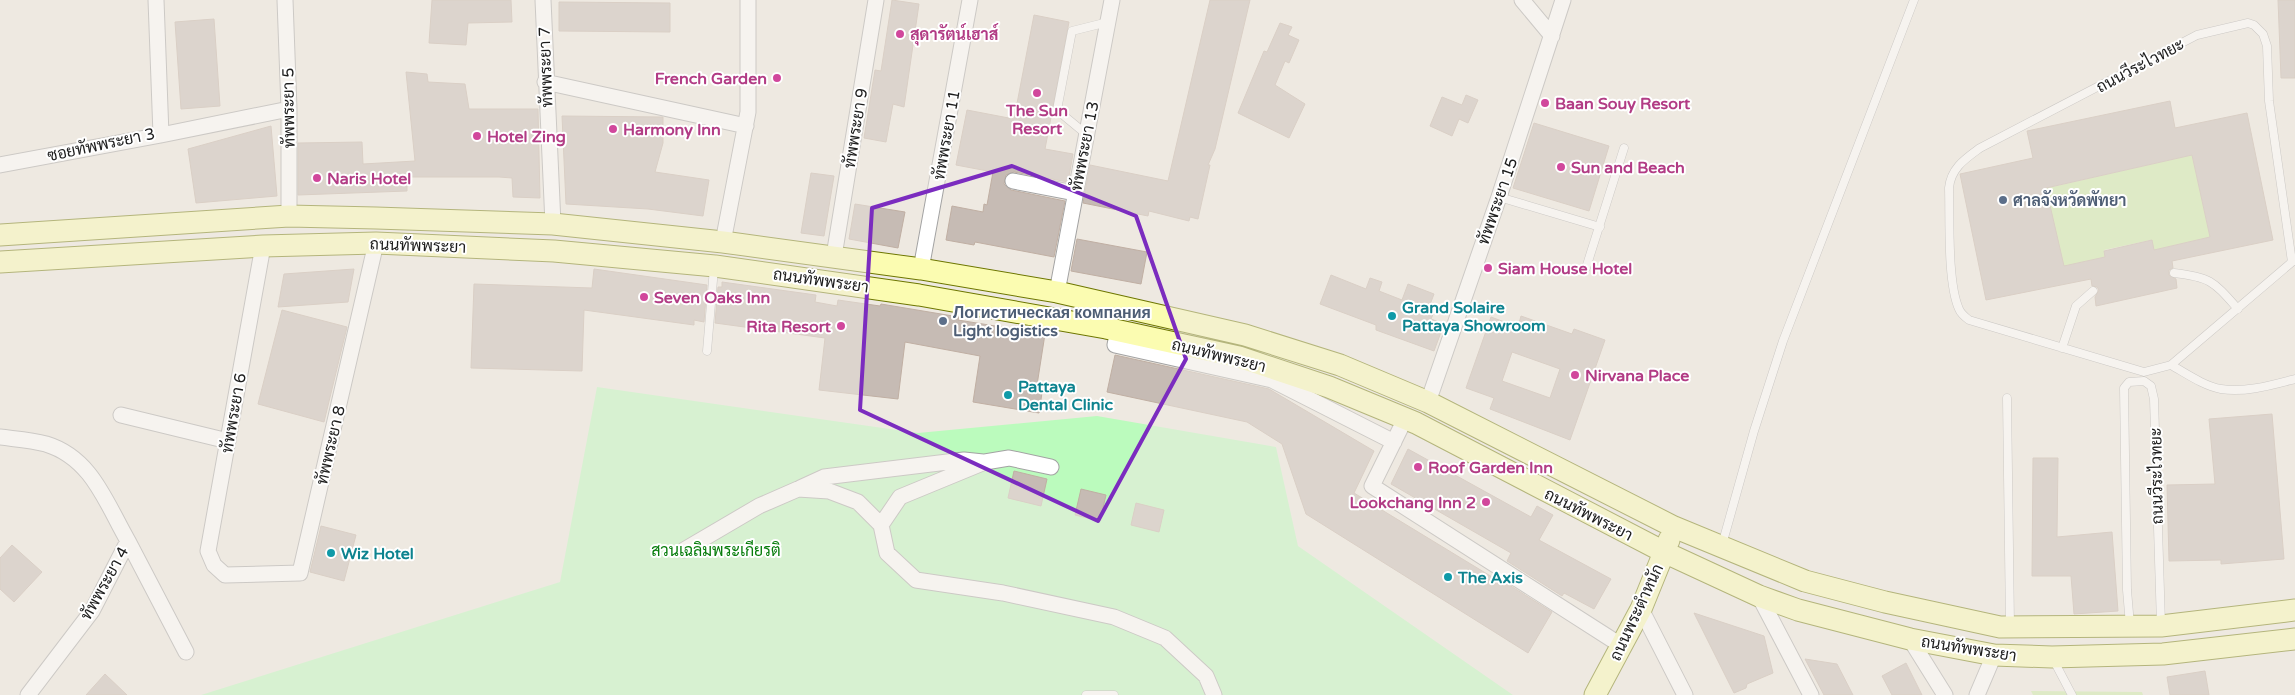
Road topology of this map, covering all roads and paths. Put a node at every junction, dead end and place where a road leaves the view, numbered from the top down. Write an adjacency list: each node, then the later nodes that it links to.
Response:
1 (156, 0): 17 (street, ซอยทัพพระยา 3)
2 (285, 0): 14 (street, ทัพพระยา 5)
3 (543, 0): 13 (street, ทัพพระยา 7)
4 (748, 0): 15 (street)
5 (876, 0): 30 (street, ทัพพระยา 9)
6 (970, 0): 35 (street, ทัพพระยา 11)
7 (1112, 0): 11 (street, ทัพพระยา 13)
8 (1522, 0): 12 (street)
9 (1563, 0): 12 (street, ทัพพระยา 15)
10 (1914, 0): 59 (lane)
11 (1108, 22): 16 (street, ทัพพระยา 13); 16 (lane)
12 (1552, 36): 22 (street, ทัพพระยา 15)
13 (545, 82): 15 (street); 24 (street, ทัพพระยา 7)
14 (289, 109): 17 (street); 23 (street, ทัพพระยา 5)
15 (746, 126): 27 (street)
16 (1086, 134): 21 (street, ทัพพระยา 13)
17 (162, 135): 19 (street, ซอยทัพพระยา 3)
18 (1624, 148): 25 (lane)
19 (0, 165)
20 (1013, 182): 21 (street)
21 (1075, 193): 38 (street, ทัพพระยา 13)
22 (1499, 197): 25 (lane); 47 (street, ทัพพระยา 15)
23 (288, 216): 24 (main road, ถนนทัพพระยา); 26 (main road, ถนนทัพพระยา)
24 (553, 224): 27 (main road, ถนนทัพพระยา)
25 (1600, 227): 34 (lane)
26 (0, 235)
27 (723, 242): 30 (main road, ถนนทัพพระยา)
28 (376, 243): 29 (main road, ถนนทัพพระยา); 33 (main road, ถนนทัพพระยา); 62 (street, ทัพพระยา 8)
29 (262, 246): 31 (main road, ถนนทัพพระยา); 51 (street, ทัพพระยา 6)
30 (834, 256): 35 (main road, ถนนทัพพระยา)
31 (0, 262)
32 (2294, 265): 39 (lane, ถนนวีระไวทยะ); 41 (lane, ถนนวีระไวทยะ)
33 (715, 266): 40 (main road, ถนนทัพพระยา); 42 (lane)
34 (1586, 268)
35 (922, 269): 38 (main road, ถนนทัพพระยา)
36 (2174, 273): 39 (lane)
37 (2093, 291): 41 (lane)
38 (1057, 292): 47 (main road, ถนนทัพพระยา)
39 (2238, 309): 43 (lane, ถนนวีระไวทยะ)
40 (1118, 330): 49 (main road, ถนนทัพพระยา); 52 (street)
41 (2062, 348): 44 (lane, ถนนวีระไวทยะ)
42 (707, 351)
43 (2171, 365): 44 (lane, ถนนวีระไวทยะ); 45 (lane)
44 (2144, 376): 68 (lane, ถนนวีระไวทยะ); 69 (lane, ถนนวีระไวทยะ)
45 (2295, 379)
46 (2007, 398): 70 (lane)
47 (1428, 402): 57 (main road, ถนนทัพพระยา)
48 (121, 415): 51 (street)
49 (1405, 419): 52 (street); 61 (main road, ถนนทัพพระยา)
50 (0, 437): 58 (street, ทัพพระยา 4)
51 (228, 441): 62 (street, ทัพพระยา 6)
52 (1394, 442): 73 (street)
53 (985, 462): 54 (street); 55 (street); 56 (street)
54 (1051, 467)
55 (798, 489): 56 (street); 60 (street)
56 (881, 525): 82 (street)
57 (1674, 527): 59 (main road, ถนนทัพพระยา); 61 (main road, ถนนพระตำหนัก)
58 (128, 541): 74 (street); 79 (street, ทัพพระยา 4)
59 (1722, 547): 63 (main road, ถนนทัพพระยา)
60 (684, 550)
61 (1664, 552): 64 (main road, ถนนทัพพระยา); 65 (main road, ถนนพระตำหนัก)
62 (225, 575)
63 (1805, 581): 66 (main road); 70 (main road, ถนนทัพพระยา)
64 (1759, 596): 66 (main road, ถนนทัพพระยา); 85 (street)
65 (1641, 609): 73 (main road, ถนนพระตำหนัก); 84 (street)
66 (1798, 610): 71 (main road, ถนนทัพพระยา)
67 (2295, 610): 69 (main road, ถนนทัพพระยา)
68 (2130, 625): 69 (main road, ถนนทัพพระยา); 70 (main road, ถนนทัพพระยา); 77 (main road)
69 (2161, 626): 75 (main road)
70 (2010, 627)
71 (1910, 639): 76 (main road, ถนนทัพพระยา); 86 (street)
72 (2295, 639): 75 (main road, ถนนทัพพระยา)
73 (1622, 646): 83 (main road, ถนนพระตำหนัก)
74 (186, 652)
75 (2164, 654): 77 (main road, ถนนทัพพระยา)
76 (1994, 655): 78 (main road, ถนนทัพพระยา); 87 (street)
77 (2131, 656): 78 (main road, ถนนทัพพระยา)
78 (2052, 657): 88 (lane)
79 (28, 695)
80 (1086, 695): 81 (lane)
81 (1114, 695)
82 (1214, 695)
83 (1595, 695)
84 (1685, 695)
85 (1811, 695)
86 (1945, 695)
87 (1977, 695)
88 (2072, 695)

